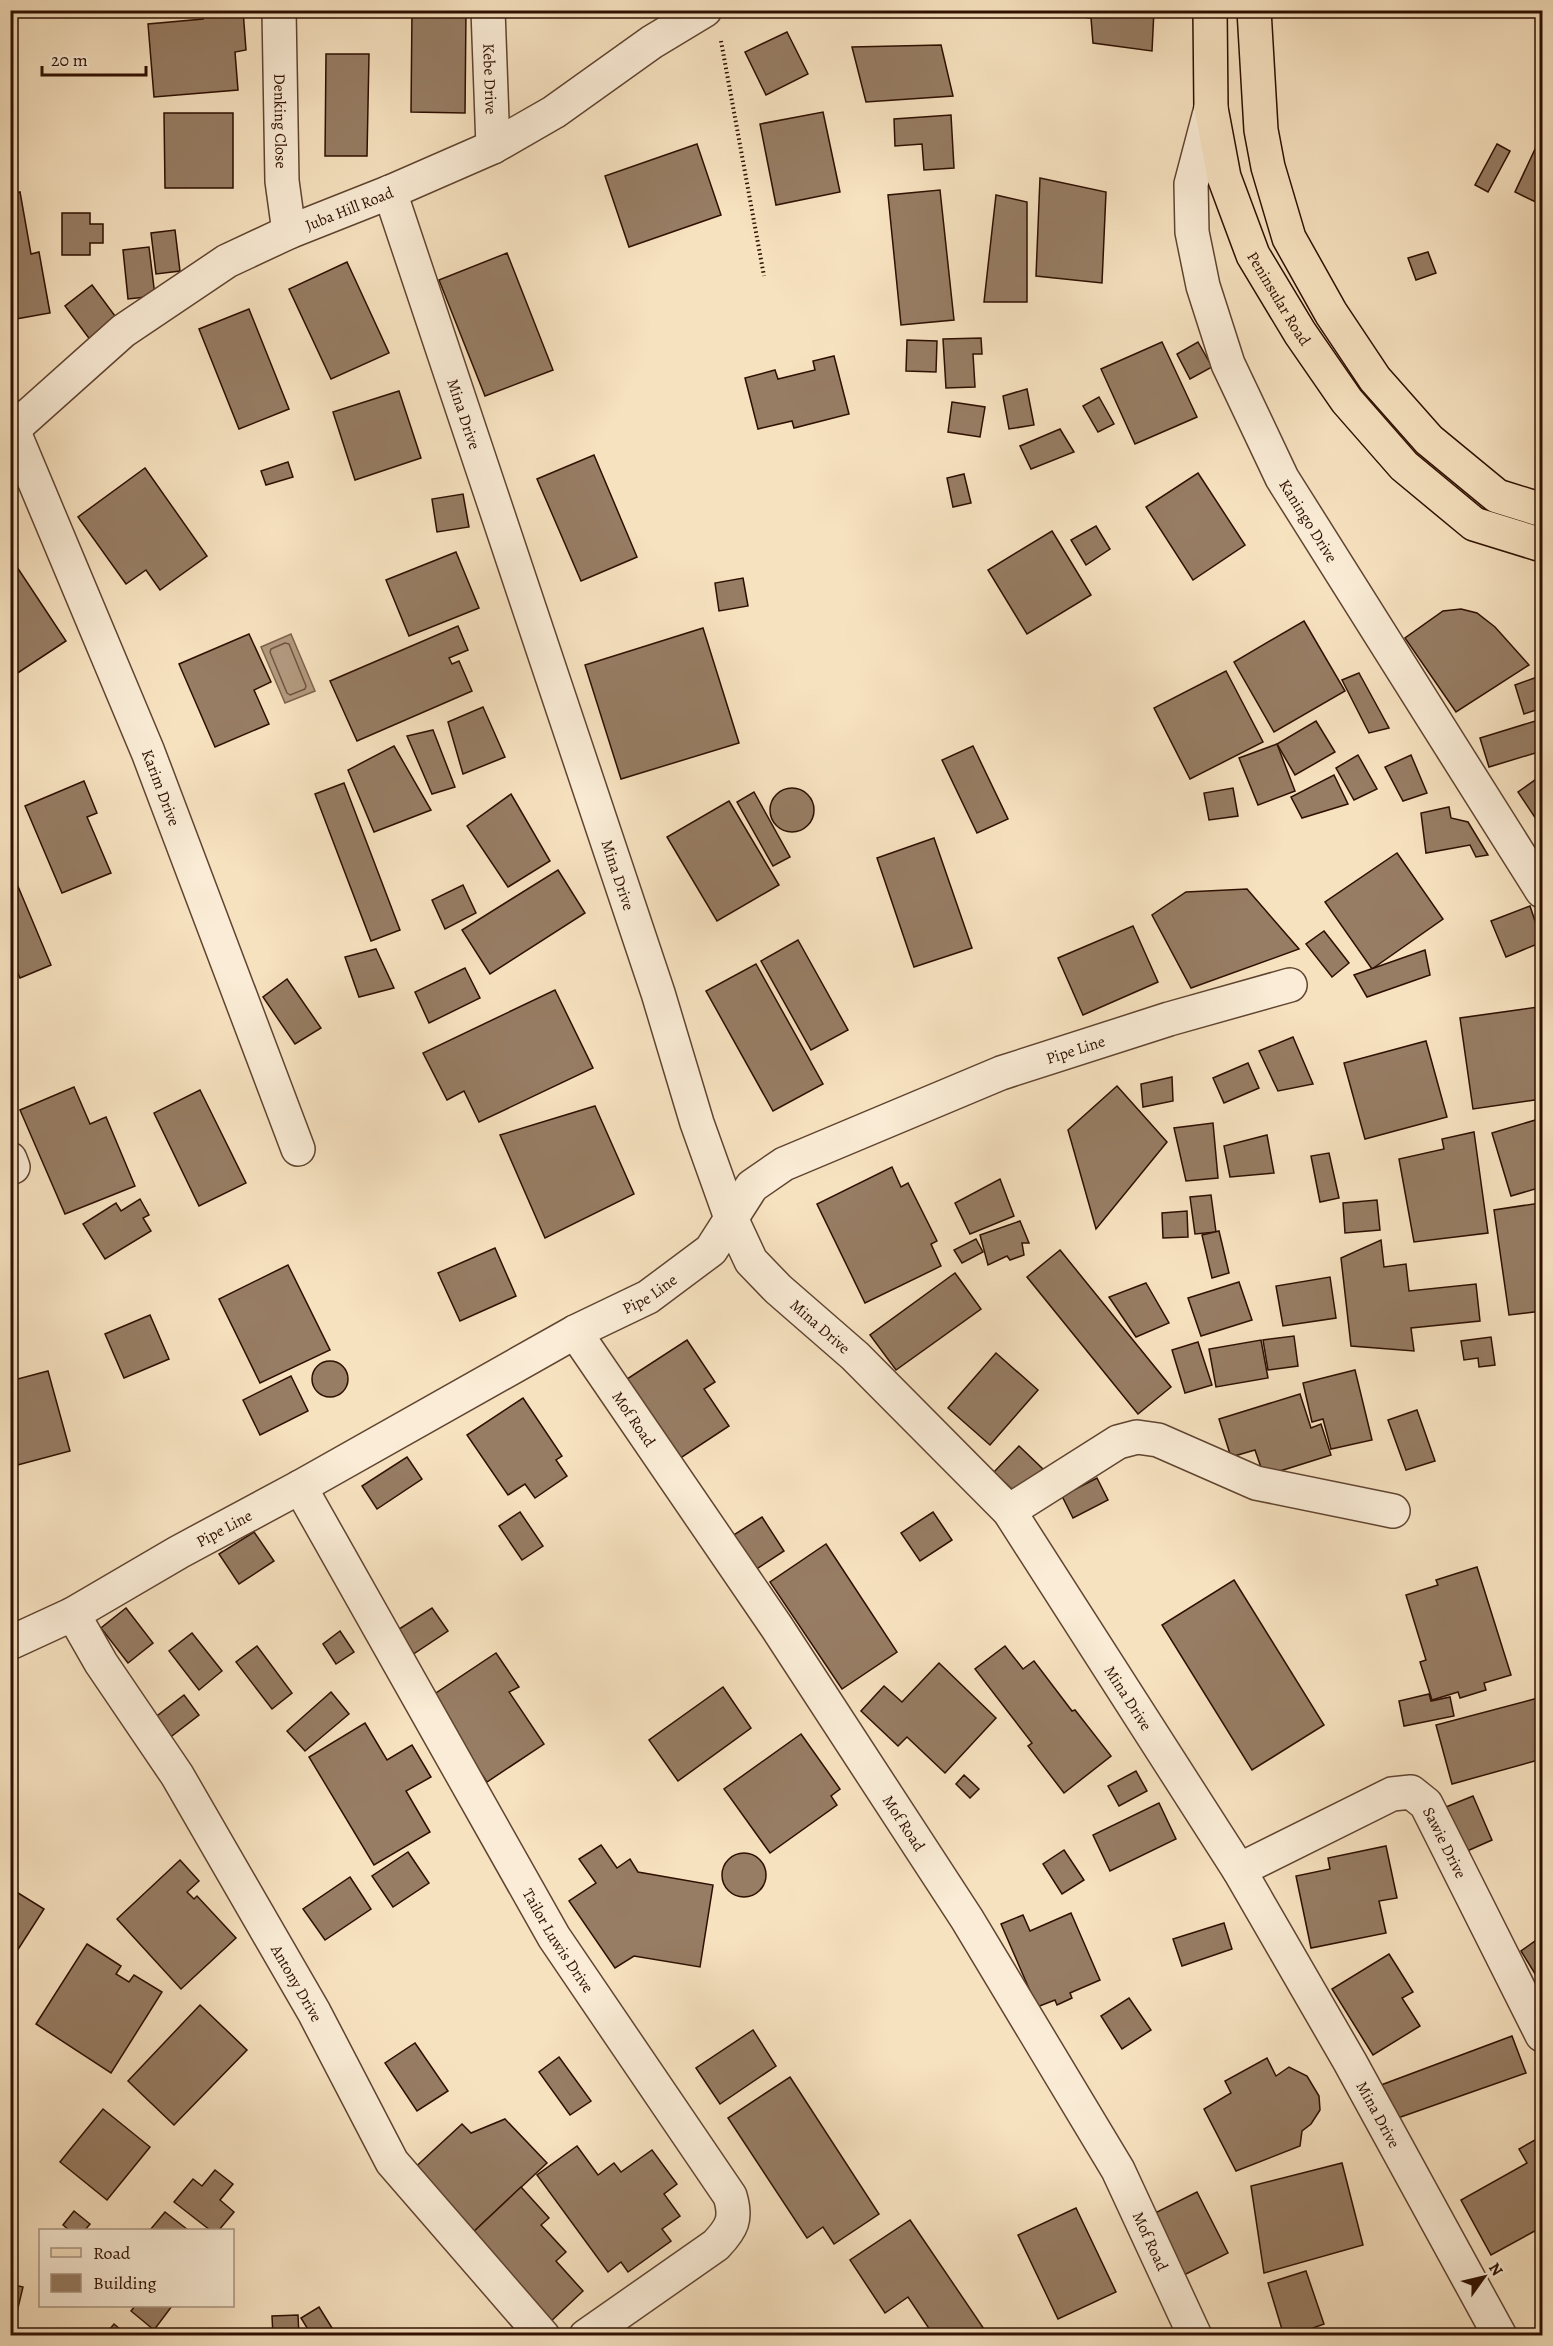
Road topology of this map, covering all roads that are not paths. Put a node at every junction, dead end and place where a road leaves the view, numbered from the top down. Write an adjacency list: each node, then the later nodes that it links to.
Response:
1 (279, 10): 10 (street, Denking Close)
2 (488, 10): 8 (street, Kebe Drive)
3 (1210, 10): 7 (main road, Peninsular Road)
4 (1254, 10): 6 (main road)
5 (712, 22): 8 (street, Juba Hill Road)
6 (1259, 103): 7 (main road); 12 (main road)
7 (1211, 108): 13 (main road, Peninsular Road); 14 (street, Kaningo Drive)
8 (494, 147): 9 (street, Juba Hill Road)
9 (390, 192): 10 (street, Juba Hill Road); 17 (street, Mina Drive)
10 (288, 232): 11 (street, Juba Hill Road)
11 (12, 431): 16 (street, Karim Drive)
12 (1542, 510)
13 (1542, 545)
14 (1542, 891)
15 (1290, 985): 17 (street, Pipe Line)
16 (298, 1149)
17 (731, 1218): 18 (street, Pipe Line); 20 (street, Mina Drive)
18 (575, 1332): 19 (street, Pipe Line); 28 (street, Mof Road)
19 (300, 1487): 22 (street, Pipe Line); 27 (street, Tailor Luwis Drive)
20 (1009, 1511): 21 (street); 24 (street, Mina Drive)
21 (1393, 1511)
22 (74, 1614): 23 (street, Pipe Line); 26 (street, Antony Drive)
23 (10, 1643)
24 (1239, 1870): 25 (street, Sawie Drive); 29 (street, Mina Drive)
25 (1542, 2035)
26 (543, 2336)
27 (586, 2336)
28 (1195, 2336)
29 (1500, 2336)

